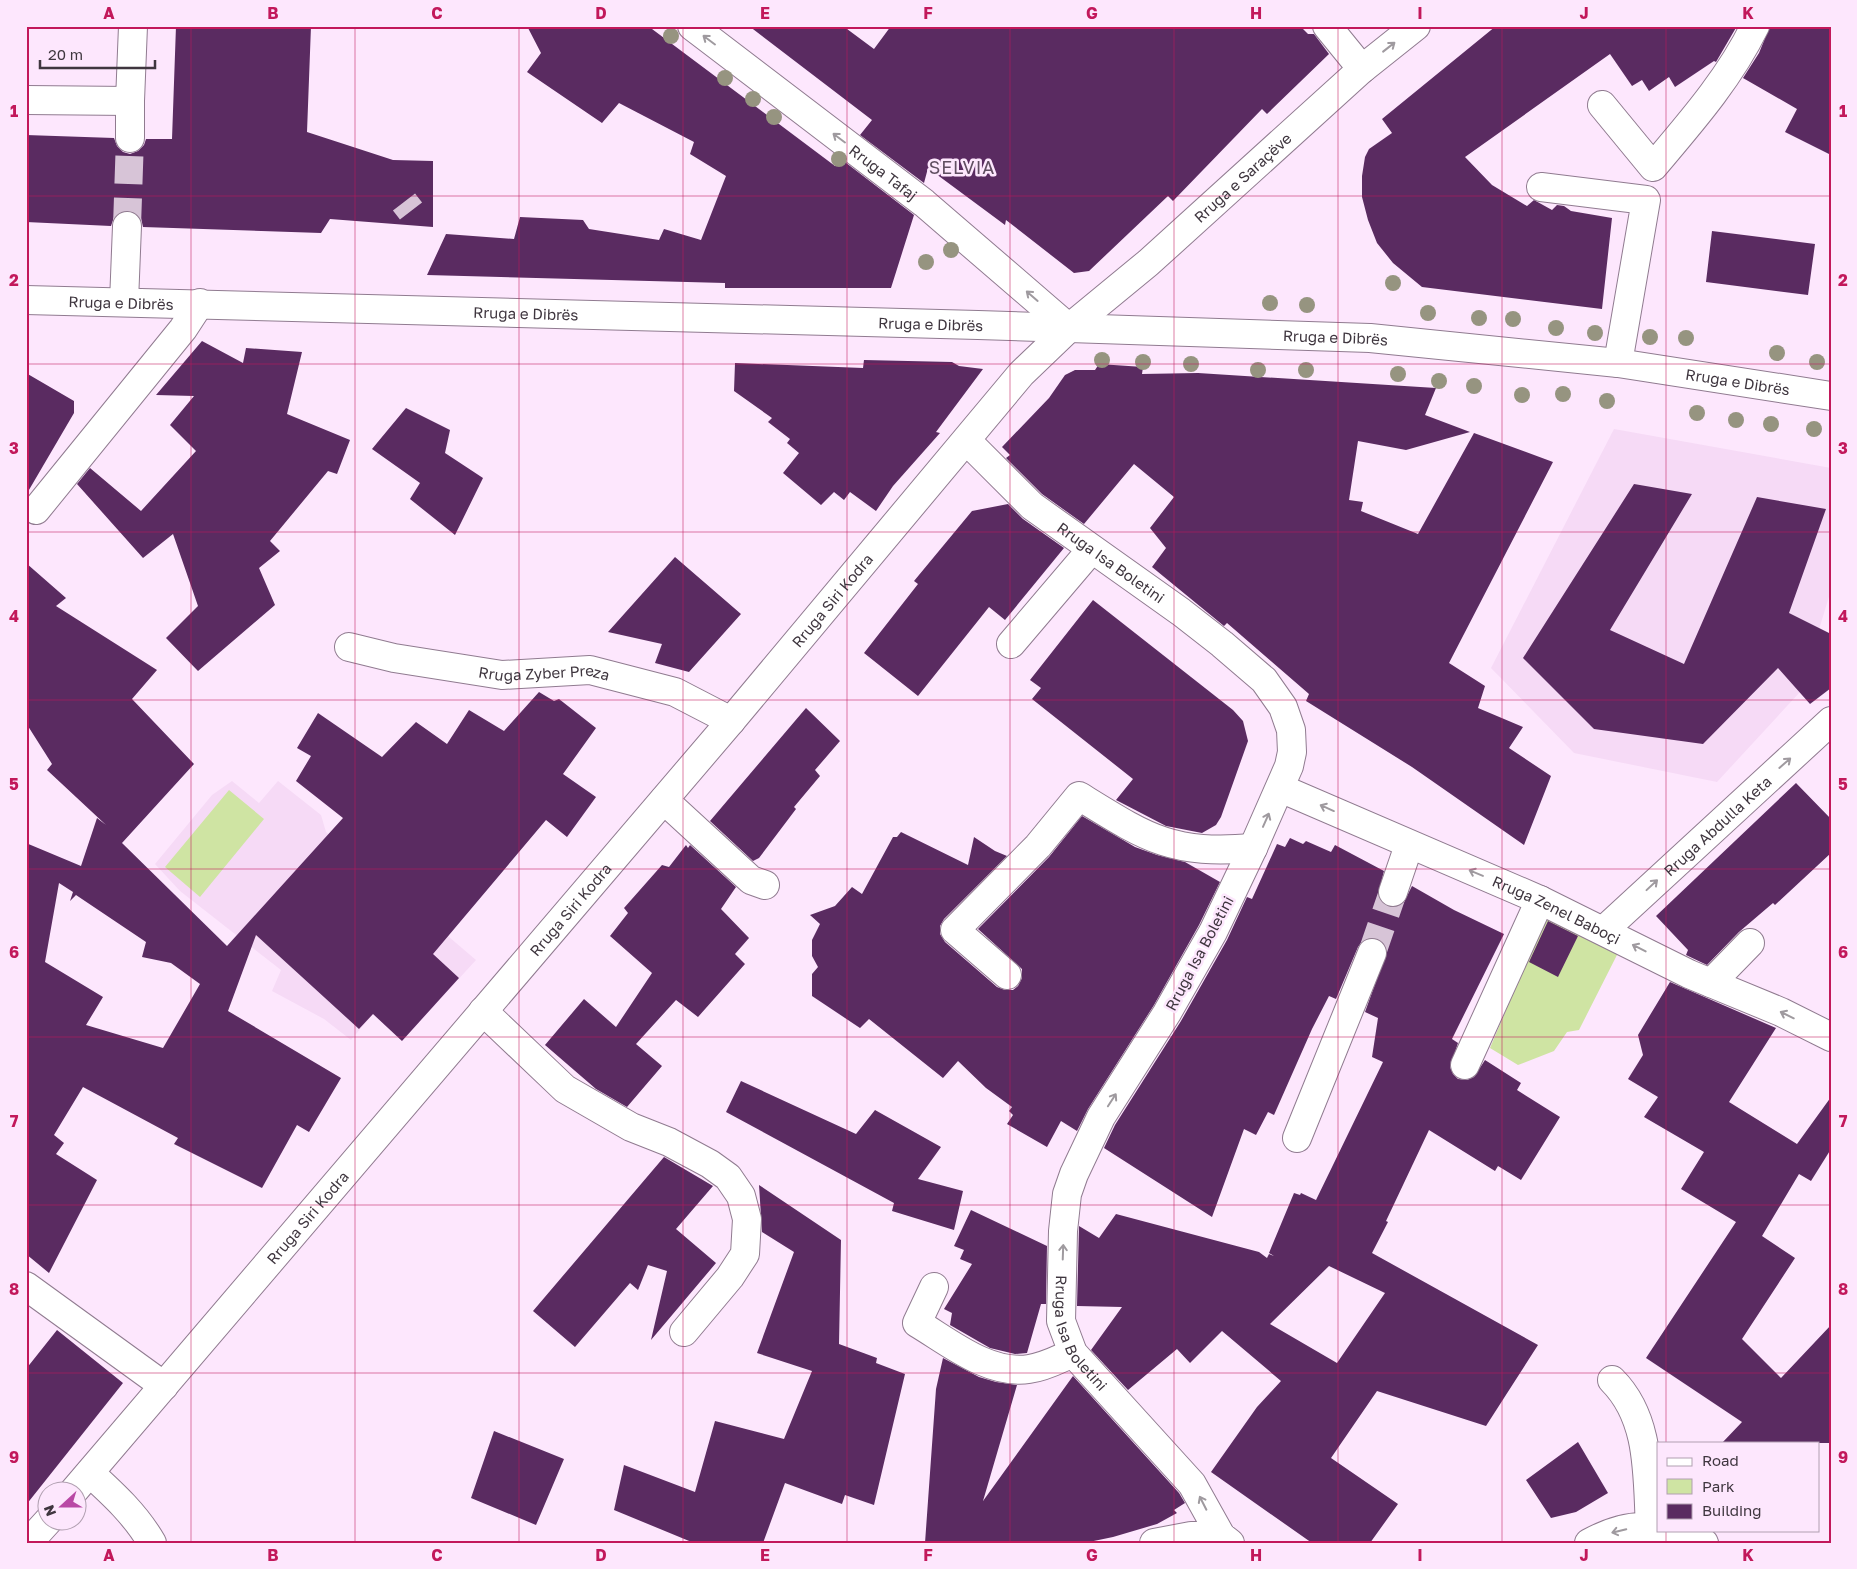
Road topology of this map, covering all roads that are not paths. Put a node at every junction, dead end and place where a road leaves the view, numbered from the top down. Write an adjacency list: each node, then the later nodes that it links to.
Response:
1 (133, 26): 8 (street)
2 (692, 26): 16 (street, Rruga Tafaj, one-way to 2)
3 (1328, 26): 6 (street)
4 (1416, 26): 6 (street, Rruga e Saraçëve, one-way to 4)
5 (1755, 26): 9 (street)
6 (1362, 69): 16 (street, Rruga e Saraçëve)
7 (26, 100): 8 (street)
8 (130, 102): 10 (street)
9 (1602, 105)
10 (130, 138)
11 (1541, 188): 17 (street)
12 (127, 226): 14 (street)
13 (26, 300): 14 (street, Rruga e Dibrës)
14 (124, 302): 15 (street, Rruga e Dibrës)
15 (200, 303): 16 (street, Rruga e Dibrës); 20 (street)
16 (1069, 328): 17 (street, Rruga e Dibrës); 19 (street, Rruga Siri Kodra)
17 (1618, 364): 18 (street, Rruga e Dibrës)
18 (1831, 396)
19 (967, 441): 21 (street, Rruga Isa Boletini); 24 (street, Rruga Siri Kodra)
20 (36, 510)
21 (1092, 550): 22 (street); 26 (street, Rruga Isa Boletini)
22 (1011, 644)
23 (349, 647): 24 (street, Rruga Zyber Preza)
24 (731, 721): 27 (street, Rruga Siri Kodra)
25 (1831, 721): 33 (street, Rruga Abdulla Keta, one-way to 25)
26 (1280, 788): 28 (street, Rruga Zenel Baboçi, one-way to 26); 29 (street, Rruga Isa Boletini, one-way to 26)
27 (664, 800): 30 (street); 38 (street, Rruga Siri Kodra)
28 (1409, 845): 31 (street); 32 (street, Rruga Zenel Baboçi, one-way to 28)
29 (1253, 848): 36 (street); 45 (street, Rruga Isa Boletini, one-way to 29)
30 (765, 885)
31 (1393, 892)
32 (1540, 900): 33 (street, Rruga Zenel Baboçi); 40 (street)
33 (1604, 930): 37 (street, Rruga Zenel Baboçi, one-way to 33)
34 (1750, 942): 37 (street)
35 (1372, 953): 41 (street)
36 (1007, 975)
37 (1711, 983): 39 (street, Rruga Zenel Baboçi, one-way to 37)
38 (483, 1011): 44 (street); 47 (street, Rruga Siri Kodra)
39 (1831, 1037)
40 (1465, 1065)
41 (1297, 1138)
42 (26, 1286): 47 (street)
43 (934, 1287): 45 (street)
44 (684, 1332)
45 (1073, 1353): 53 (street, Rruga Isa Boletini, one-way to 45)
46 (1612, 1380): 50 (street)
47 (164, 1386): 48 (street, Rruga Siri Kodra)
48 (81, 1482)
49 (88, 1486): 54 (street)
50 (1657, 1523)
51 (1657, 1529): 56 (street, one-way to 56)
52 (1668, 1532): 57 (street)
53 (1226, 1539): 55 (street)
54 (152, 1543)
55 (1154, 1543)
56 (1589, 1543)
57 (1704, 1543)

